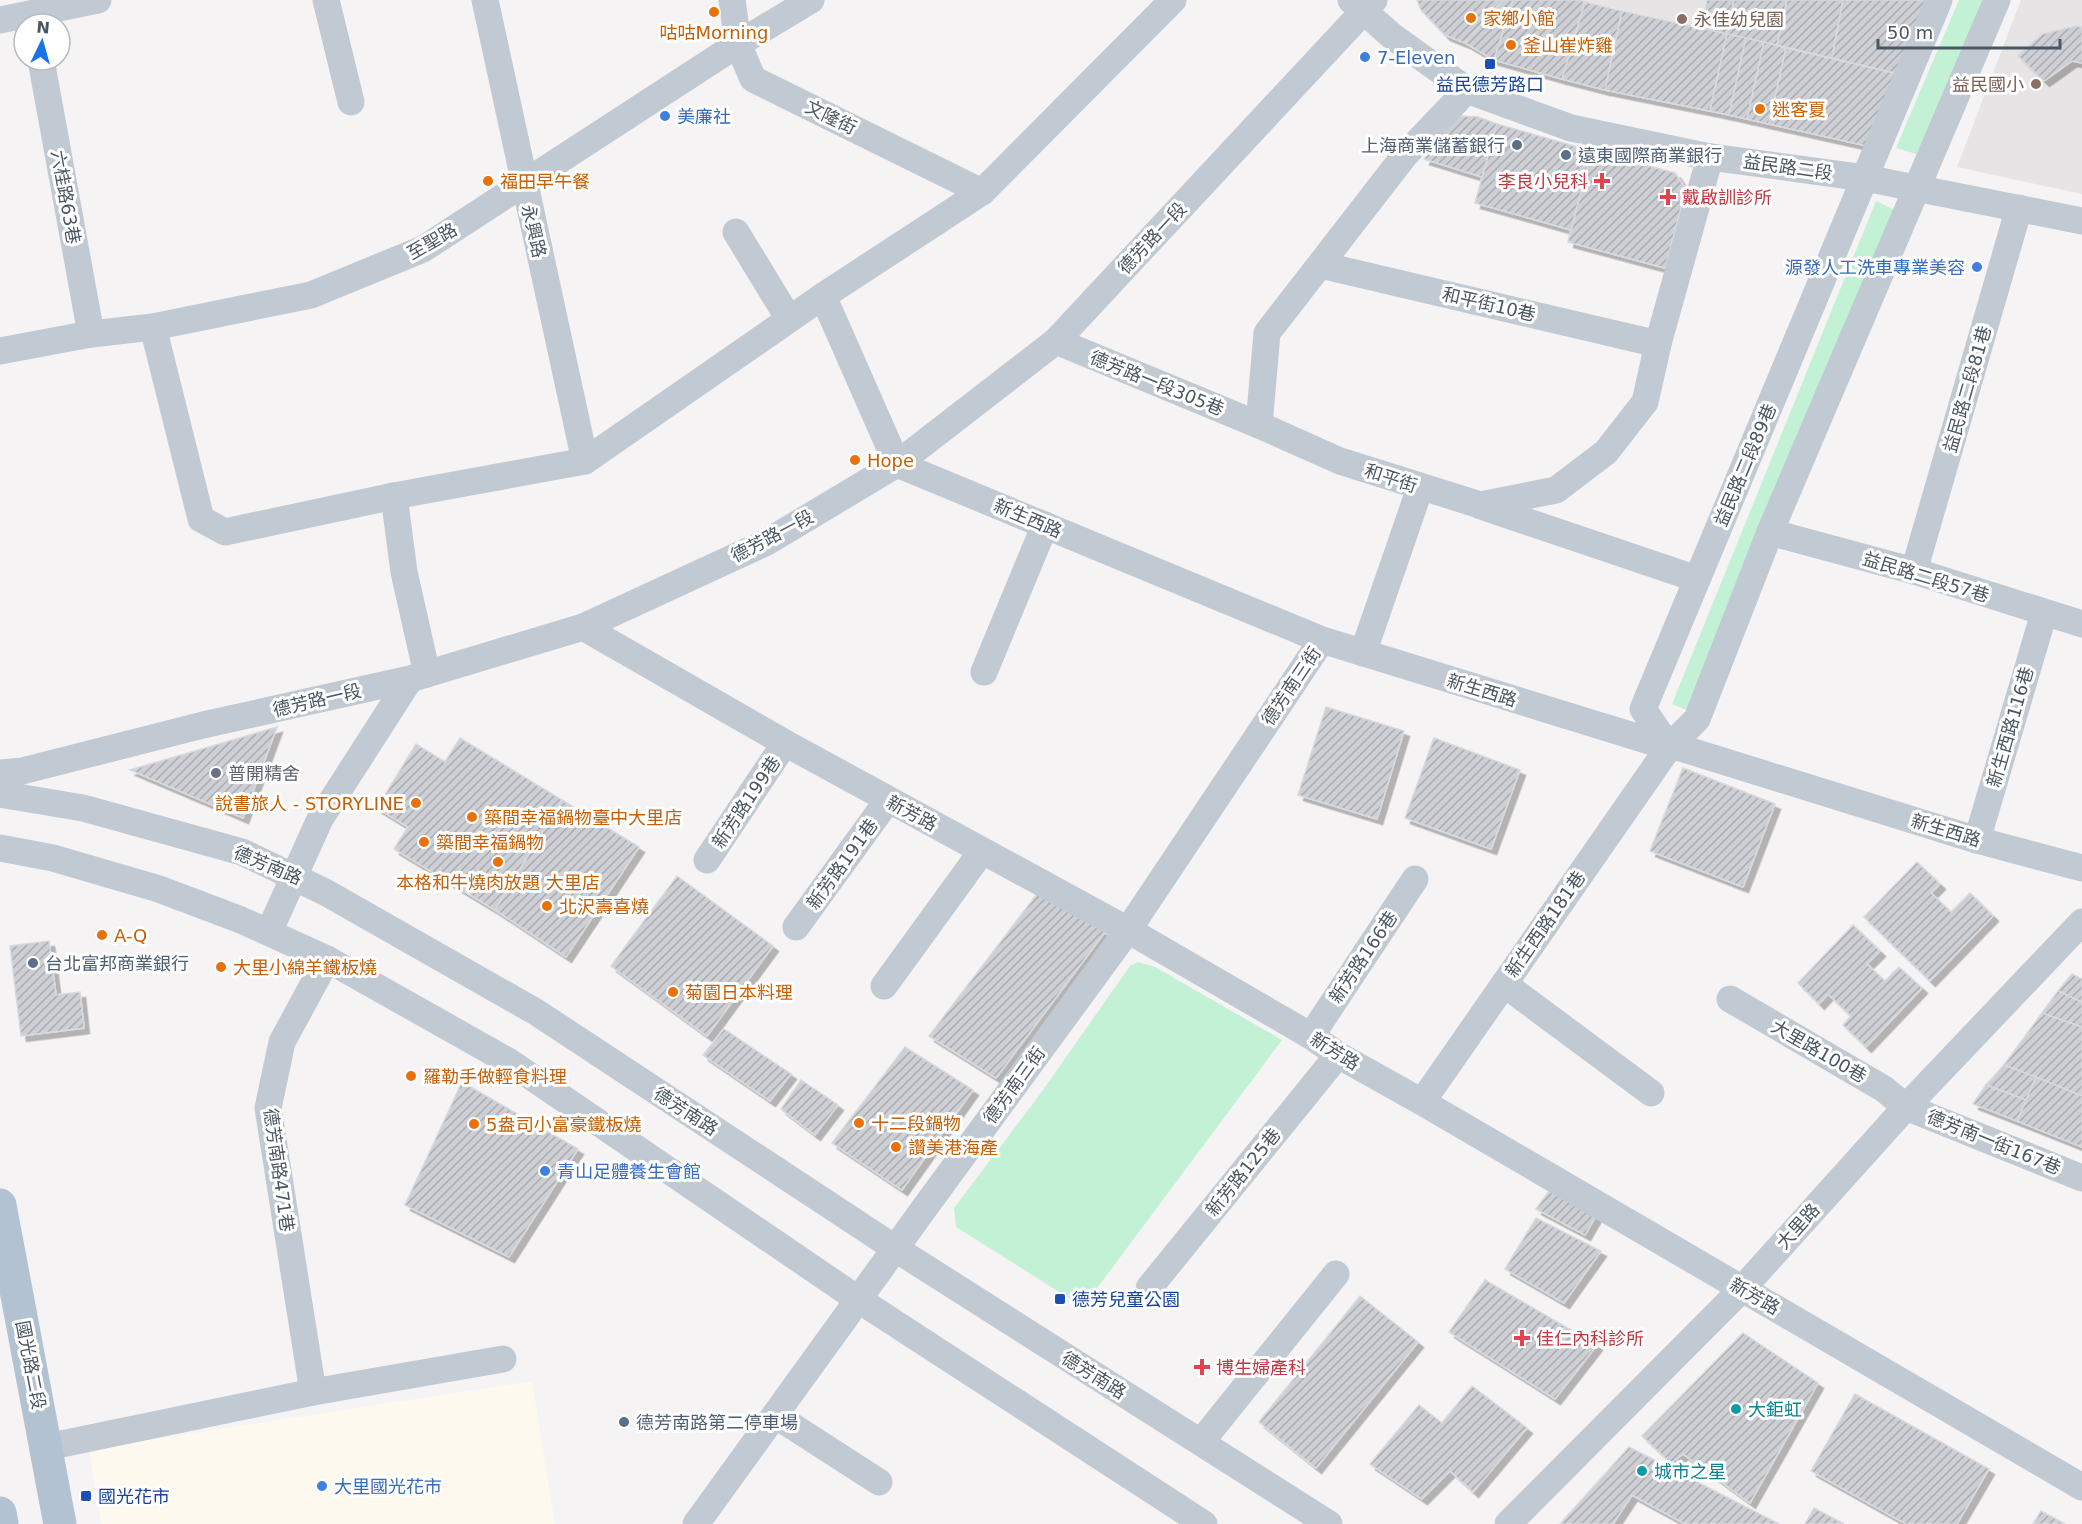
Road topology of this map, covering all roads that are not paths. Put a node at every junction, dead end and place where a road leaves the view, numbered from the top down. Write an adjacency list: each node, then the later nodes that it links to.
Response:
1 (98, 0): 10 (street)
2 (326, 0): 14 (street)
3 (485, 0): 17 (street, 永興路)
4 (732, 0): 11 (street, 文隆街)
5 (811, 0): 11 (street, 至聖路)
6 (1173, 0): 19 (street)
7 (1939, 0): 16 (street, 益民路二段89巷)
8 (1997, 0): 18 (street)
9 (1363, 4): 13 (street, 益民路二段); 28 (street, 德芳路一段)
10 (37, 12)
11 (738, 44): 17 (street, 至聖路); 19 (street, 文隆街)
12 (43, 72): 27 (street, 六桂路63巷)
13 (1467, 90): 15 (street, 益民路二段); 23 (street)
14 (351, 102)
15 (1710, 157): 16 (street, 益民路二段); 29 (street, 和平街)
16 (1865, 178): 18 (street, 益民路二段); 40 (street, 益民路二段89巷)
17 (523, 183): 26 (street, 至聖路); 32 (street, 永興路)
18 (1917, 189): 20 (street, 益民路二段); 38 (street)
19 (982, 192): 24 (street)
20 (2019, 208): 21 (street, 益民路二段); 39 (street, 益民路二段81巷)
21 (2082, 221)
22 (736, 232): 25 (street)
23 (1321, 265): 29 (street, 和平街10巷); 31 (street)
24 (823, 296): 25 (street); 33 (street)
25 (789, 319): 32 (street)
26 (153, 327): 27 (street, 至聖路); 35 (street)
27 (91, 334): 30 (street, 至聖路)
28 (1056, 341): 31 (street, 德芳路一段305巷); 33 (street, 德芳路一段)
29 (1658, 344): 36 (street, 和平街)
30 (0, 351)
31 (1258, 424): 34 (street, 和平街)
32 (585, 461): 35 (street)
33 (897, 464): 37 (street, 新生西路); 43 (street, 德芳路一段)
34 (1420, 488): 36 (street, 和平街); 45 (street)
35 (394, 496): 47 (street)
36 (1480, 505): 40 (street)
37 (1045, 525): 44 (street, 新生西路); 46 (street)
38 (1770, 532): 39 (street, 益民路二段57巷); 49 (street)
39 (1914, 571): 41 (street, 益民路二段57巷)
40 (1697, 579): 49 (street, 益民路二段89巷)
41 (2044, 613): 42 (street, 益民路二段57巷); 53 (street, 新生西路116巷)
42 (2082, 624)
43 (583, 627): 47 (street, 德芳路一段); 48 (street, 新芳路)
44 (1322, 640): 45 (street, 新生西路); 62 (street, 德芳南三街)
45 (1363, 653): 49 (street, 新生西路)
46 (984, 672)
47 (418, 676): 50 (street, 德芳路一段); 58 (street)
48 (785, 743): 52 (street, 新芳路); 56 (street, 新芳路199巷)
49 (1670, 746): 53 (street, 新生西路); 65 (street, 新生西路181巷)
50 (0, 773)
51 (0, 794): 58 (street, 德芳南路)
52 (888, 800): 55 (street, 新芳路); 61 (street, 新芳路191巷)
53 (1977, 840): 57 (street, 新生西路)
54 (0, 848): 63 (street)
55 (982, 851): 62 (street, 新芳路); 66 (street)
56 (707, 860)
57 (2082, 868)
58 (295, 876): 63 (street); 75 (street, 德芳南路)
59 (1415, 879): 68 (street, 新芳路166巷)
60 (2082, 922): 72 (street, 大里路)
61 (796, 927)
62 (1128, 930): 68 (street, 新芳路); 75 (street, 德芳南三街)
63 (269, 932): 64 (street)
64 (327, 959): 79 (street); 81 (street, 德芳南路471巷)
65 (1504, 984): 70 (street); 71 (street, 新生西路181巷)
66 (884, 986)
67 (1730, 999): 72 (street, 大里路100巷)
68 (1311, 1036): 69 (street, 新芳路)
69 (1338, 1055): 71 (street, 新芳路); 77 (street, 新芳路125巷)
70 (1651, 1092)
71 (1422, 1102): 78 (street, 新芳路)
72 (1906, 1107): 73 (street, 德芳南一街167巷); 78 (street, 大里路)
73 (2082, 1178)
74 (0, 1205): 84 (main road, 國光路二段)
75 (896, 1249): 79 (street, 德芳南三街); 83 (street, 德芳南路)
76 (1336, 1274): 83 (street)
77 (1149, 1288)
78 (1742, 1289): 86 (street, 新芳路); 93 (street, 大里路)
79 (859, 1300): 82 (street, 德芳南三街); 88 (street)
80 (503, 1359): 81 (street)
81 (313, 1392): 84 (street)
82 (775, 1415): 85 (street); 91 (street, 德芳南三街)
83 (1201, 1442): 92 (street, 德芳南路)
84 (47, 1447): 90 (main road, 國光路二段)
85 (879, 1482)
86 (2082, 1486)
87 (0, 1513): 89 (main road)
88 (1199, 1522)
89 (2, 1524)
90 (60, 1524)
91 (696, 1524)
92 (1329, 1524)
93 (1508, 1524)

